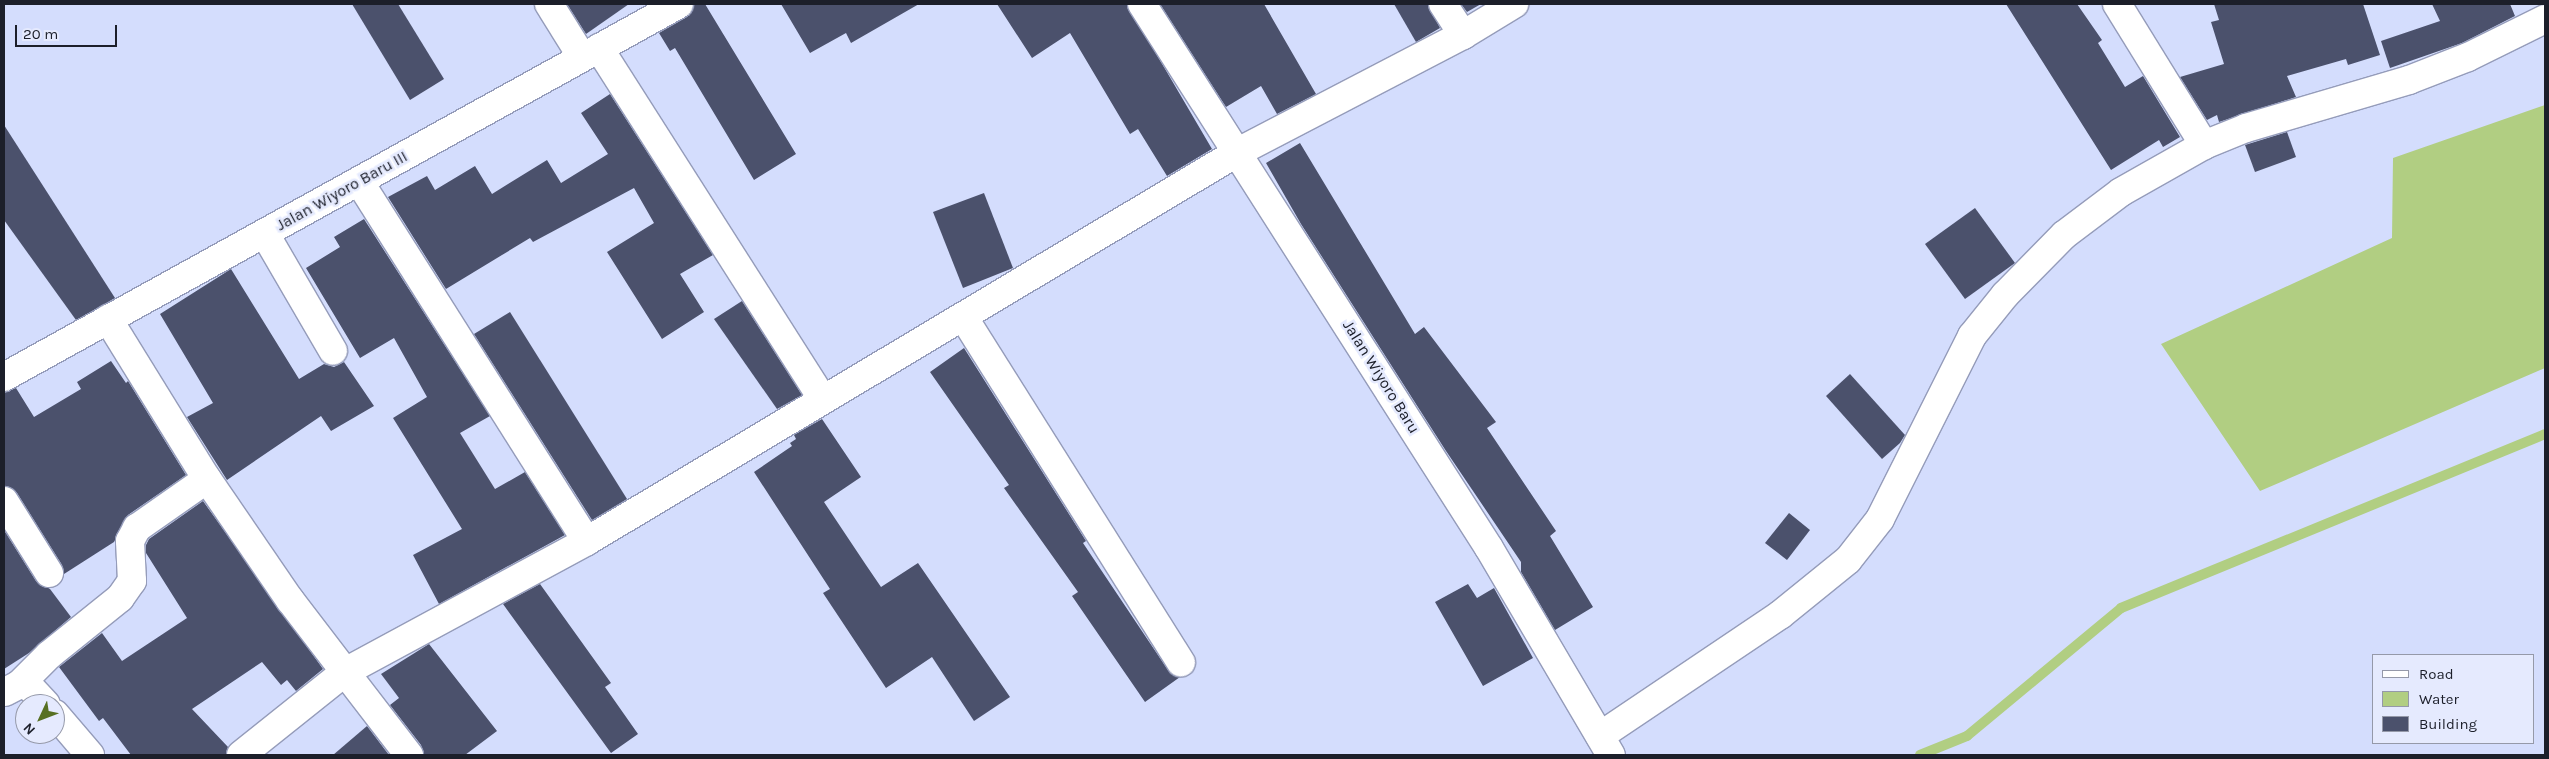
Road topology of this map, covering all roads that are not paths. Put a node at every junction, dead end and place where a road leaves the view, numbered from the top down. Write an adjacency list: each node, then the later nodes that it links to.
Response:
1 (549, 4): 9 (street)
2 (679, 4): 9 (street, Jalan Wiyoro Baru III)
3 (1142, 4): 11 (street, Jalan Wiyoro Baru)
4 (1443, 4): 8 (street)
5 (1514, 4): 8 (street)
6 (2117, 4): 10 (street)
7 (2545, 19): 10 (street)
8 (1463, 35): 11 (street)
9 (591, 53): 12 (street, Jalan Wiyoro Baru III); 18 (street)
10 (2204, 145): 28 (street)
11 (1238, 152): 14 (street); 28 (street, Jalan Wiyoro Baru)
12 (358, 181): 13 (street, Jalan Wiyoro Baru III); 21 (street)
13 (265, 234): 15 (street, Jalan Wiyoro Baru III); 16 (street)
14 (964, 318): 18 (street); 23 (street)
15 (108, 319): 17 (street, Jalan Wiyoro Baru III); 19 (street)
16 (333, 350)
17 (4, 376)
18 (823, 399): 21 (street)
19 (207, 479): 24 (street); 25 (street)
20 (4, 501): 22 (street)
21 (587, 541): 24 (street)
22 (49, 573)
23 (1181, 662)
24 (345, 672): 30 (street); 31 (street)
25 (12, 688): 26 (street)
26 (38, 694)
27 (65, 726): 29 (street)
28 (1606, 746)
29 (90, 755)
30 (241, 755)
31 (409, 755)

